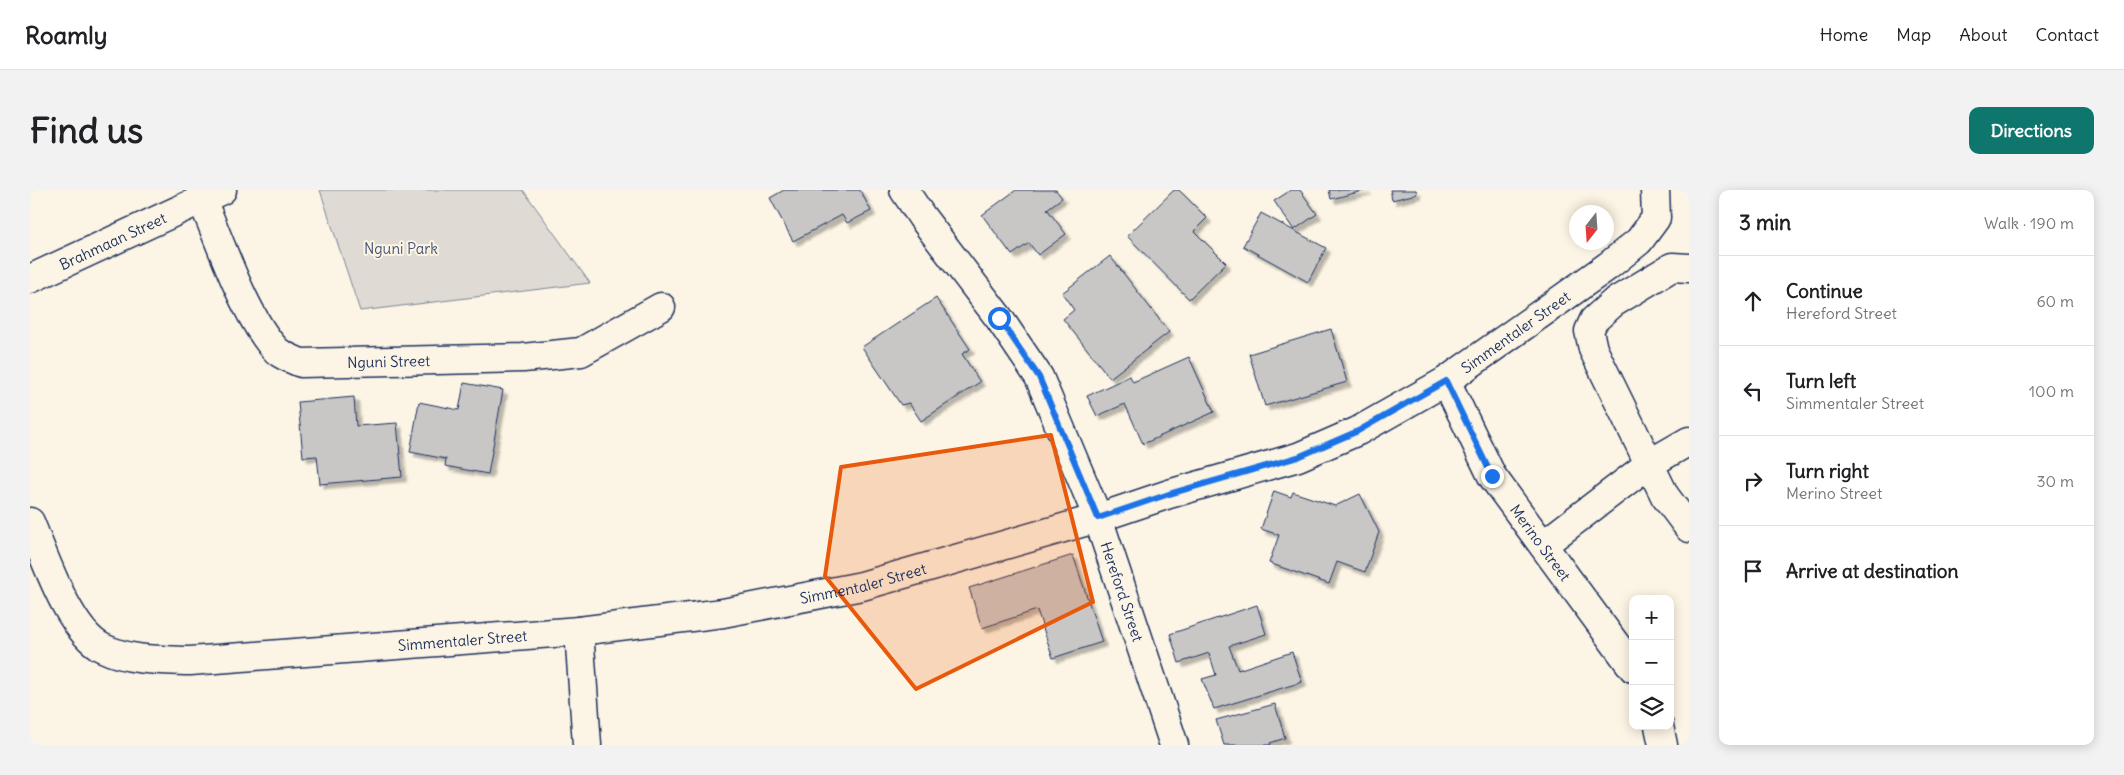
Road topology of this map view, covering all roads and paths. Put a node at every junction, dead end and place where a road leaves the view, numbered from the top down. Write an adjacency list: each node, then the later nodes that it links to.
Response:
1 (904, 190): 10 (street, Hereford Street)
2 (1655, 190): 7 (street, Simmentaler Street)
3 (212, 195): 5 (street, Brahmaan Street); 6 (street, Nguni Street)
4 (1689, 268): 9 (street)
5 (30, 279)
6 (661, 307)
7 (1446, 381): 10 (street, Simmentaler Street); 13 (street, Merino Street)
8 (1689, 441): 9 (street)
9 (1649, 464): 12 (street); 13 (street)
10 (1098, 518): 14 (street, Simmentaler Street); 18 (street, Hereford Street)
11 (30, 522): 14 (street, Simmentaler Street)
12 (1689, 528)
13 (1543, 545): 15 (street, Merino Street)
14 (579, 630): 17 (street)
15 (1629, 663)
16 (1660, 730): 19 (street)
17 (587, 745)
18 (1174, 745)
19 (1662, 745)

